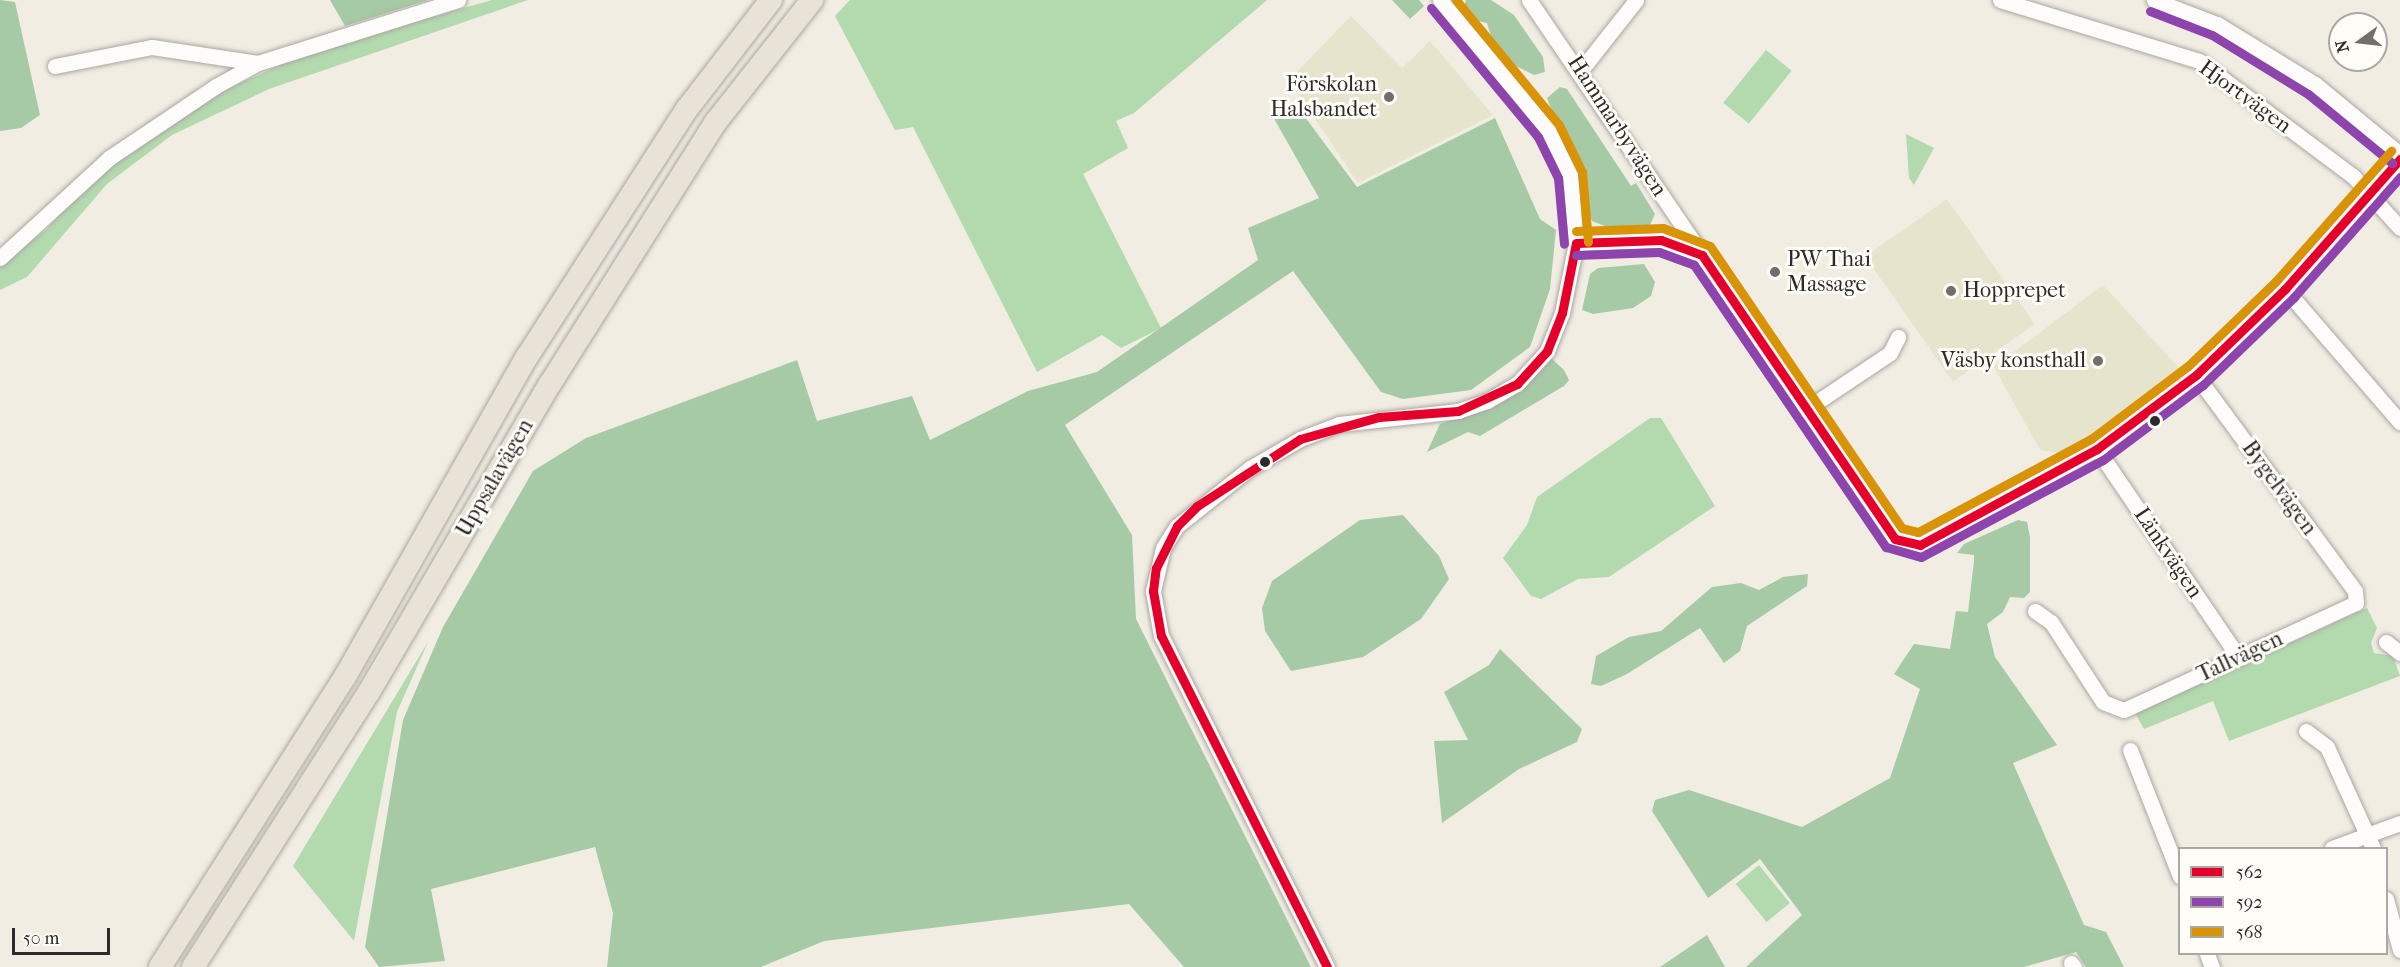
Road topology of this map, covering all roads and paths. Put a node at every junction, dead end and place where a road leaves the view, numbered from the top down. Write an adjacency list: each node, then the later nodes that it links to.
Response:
1 (458, 0): 9 (street)
2 (771, 0): 38 (highway, Uppsalavägen)
3 (812, 0): 39 (highway, Uppsalavägen)
4 (1440, 0): 16 (street)
5 (1529, 0): 11 (street, Hammarbyvägen)
6 (1635, 0): 11 (street)
7 (2000, 0): 14 (street, Hjortvägen)
8 (2154, 0): 12 (street)
9 (258, 63): 10 (street); 18 (street)
10 (55, 66)
11 (1581, 70): 17 (street, Hammarbyvägen)
12 (2400, 154)
13 (2400, 159): 14 (street, Hammarbyvägen)
14 (2371, 193): 15 (street, Hjortvägen); 19 (street, Hammarbyvägen)
15 (2400, 228)
16 (1576, 243): 17 (street); 40 (street)
17 (1702, 255): 22 (street, Hammarbyvägen)
18 (0, 258)
19 (2285, 289): 21 (street, Hammarbyvägen); 23 (street)
20 (1898, 337): 22 (street)
21 (2196, 375): 24 (street, Hammarbyvägen); 25 (street, Bygelvägen)
22 (1805, 410): 24 (street, Hammarbyvägen)
23 (2400, 422)
24 (2097, 449): 29 (street, Länkvägen)
25 (2356, 603): 29 (street, Tallvägen)
26 (2035, 611): 29 (street, Tallvägen)
27 (2386, 642): 28 (street)
28 (2400, 653)
29 (2239, 658)
30 (2306, 731): 33 (street)
31 (2130, 750): 35 (street)
32 (2400, 823): 33 (street)
33 (2371, 842): 34 (street)
34 (2343, 847)
35 (2178, 871)
36 (2388, 906): 37 (street)
37 (2400, 950)
38 (160, 967)
39 (193, 967)
40 (1327, 967)

